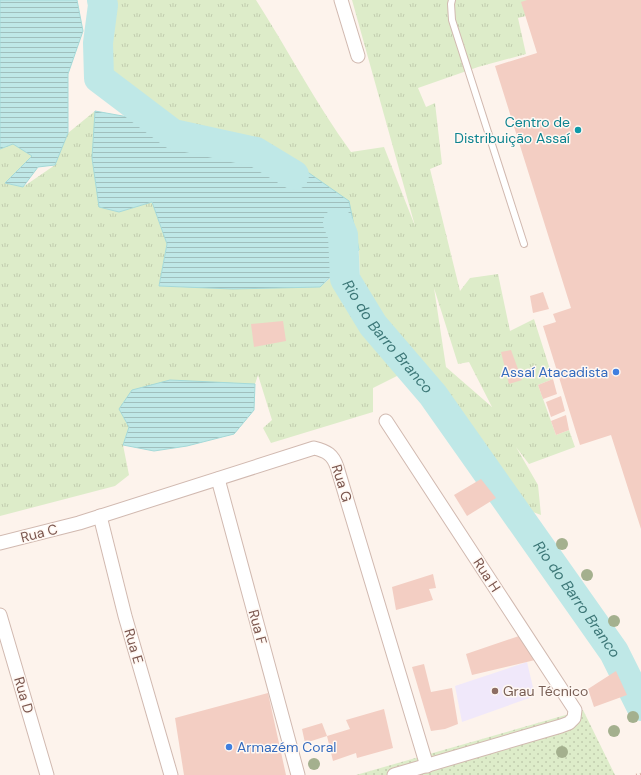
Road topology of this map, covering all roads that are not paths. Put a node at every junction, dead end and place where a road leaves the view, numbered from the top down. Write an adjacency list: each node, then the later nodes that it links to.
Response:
1 (341, 0): 3 (street)
2 (452, 0): 4 (lane)
3 (358, 56)
4 (524, 244)
5 (386, 421): 11 (street, Rua H)
6 (218, 479): 7 (street, Rua G); 11 (street, Rua G); 14 (street, Rua F)
7 (100, 516): 8 (street, Rua G); 13 (street, Rua E)
8 (79, 523): 9 (street, Rua C)
9 (0, 543)
10 (0, 614): 12 (street, Rua D)
11 (427, 766): 15 (street)
12 (47, 775)
13 (171, 775)
14 (298, 775)
15 (394, 775)

